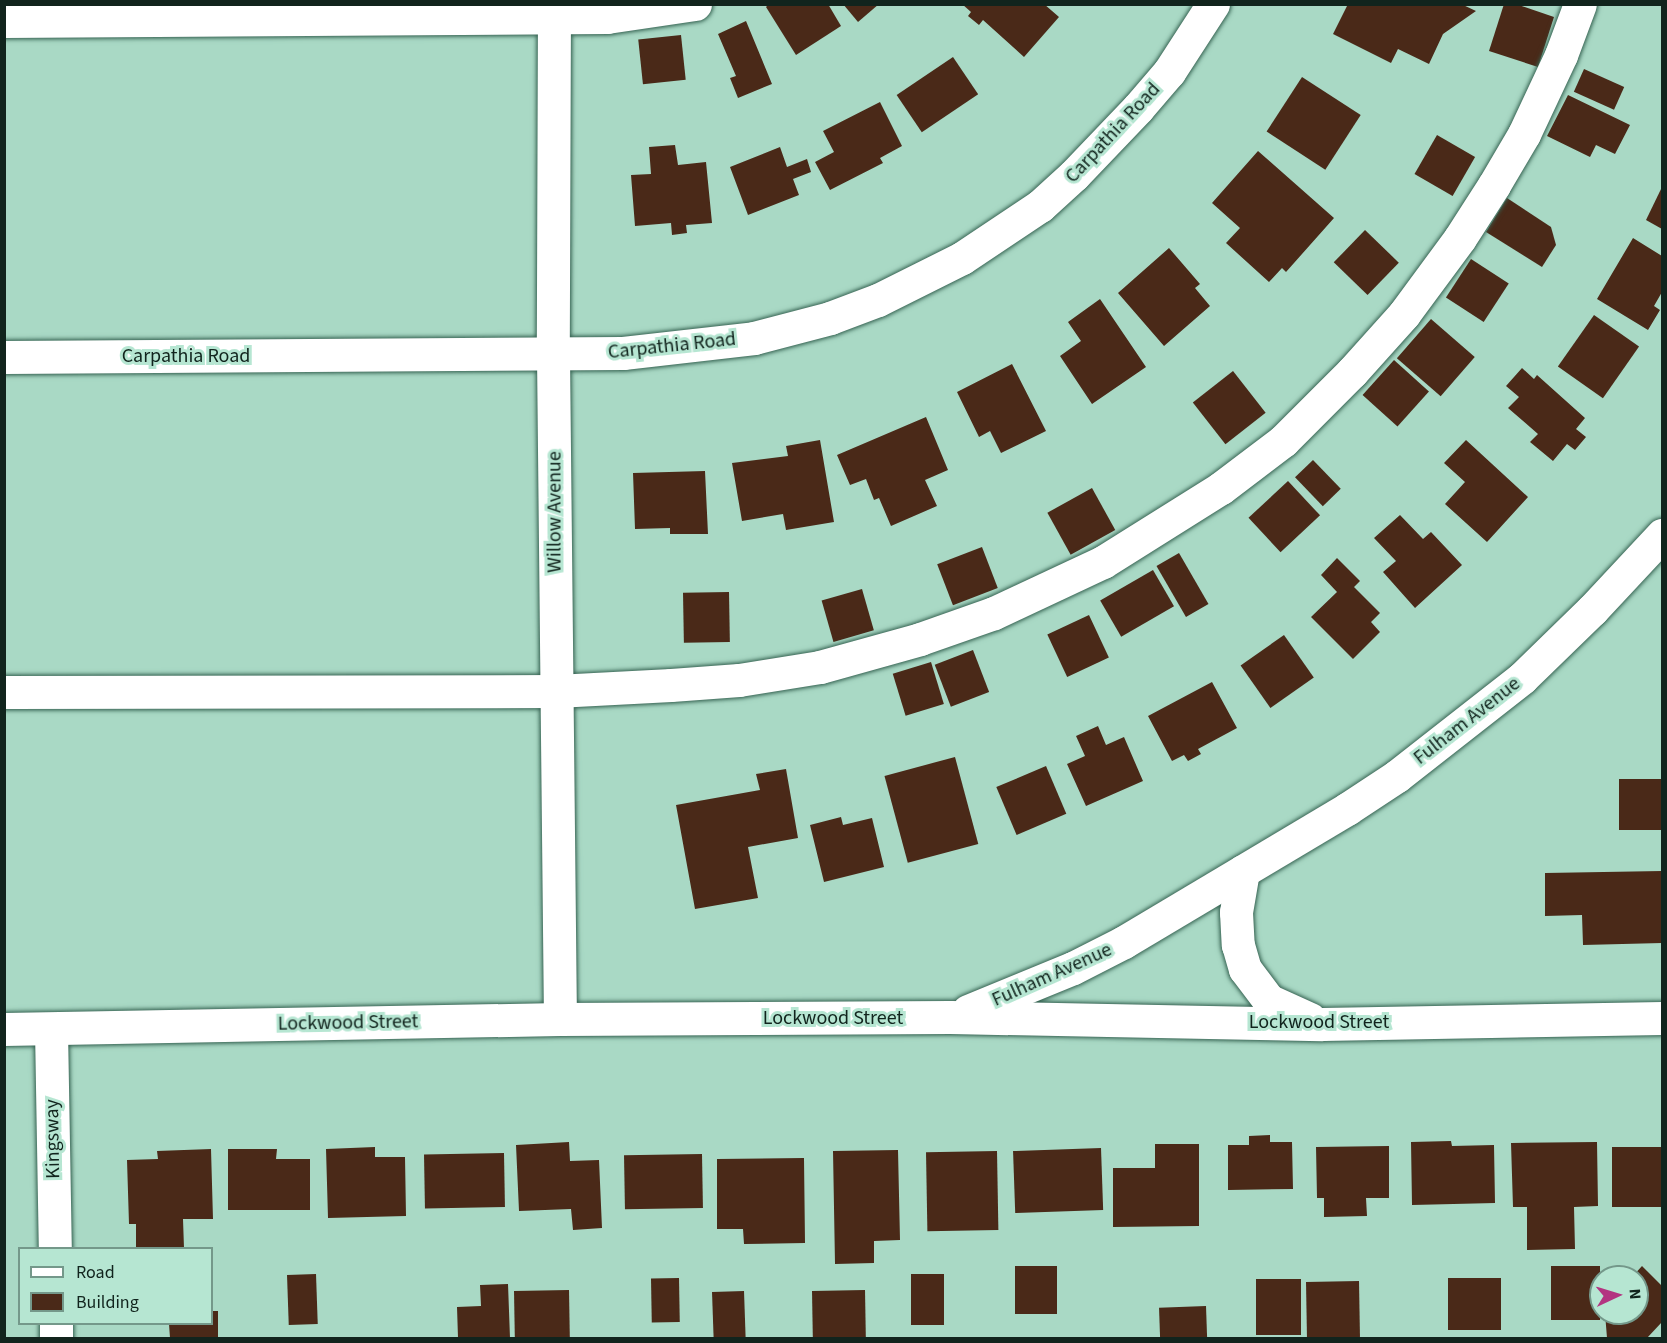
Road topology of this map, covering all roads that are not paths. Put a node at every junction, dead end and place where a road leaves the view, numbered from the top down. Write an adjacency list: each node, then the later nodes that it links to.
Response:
1 (695, 4): 4 (street)
2 (1213, 4): 6 (street, Carpathia Road)
3 (1580, 4): 9 (street)
4 (554, 11): 5 (street); 6 (street, Willow Avenue)
5 (4, 21)
6 (553, 355): 7 (street, Carpathia Road); 9 (street, Willow Avenue)
7 (4, 357)
8 (1662, 535): 11 (street, Fulham Avenue)
9 (556, 690): 10 (street); 14 (street, Willow Avenue)
10 (4, 693)
11 (1243, 871): 12 (street, Fulham Avenue); 15 (street)
12 (950, 1017): 14 (street, Lockwood Street); 15 (street, Lockwood Street)
13 (1662, 1018): 15 (street, Lockwood Street)
14 (560, 1019): 17 (street, Lockwood Street)
15 (1322, 1024)
16 (4, 1029): 17 (street, Lockwood Street)
17 (51, 1029): 18 (street, Kingsway)
18 (55, 1247)

